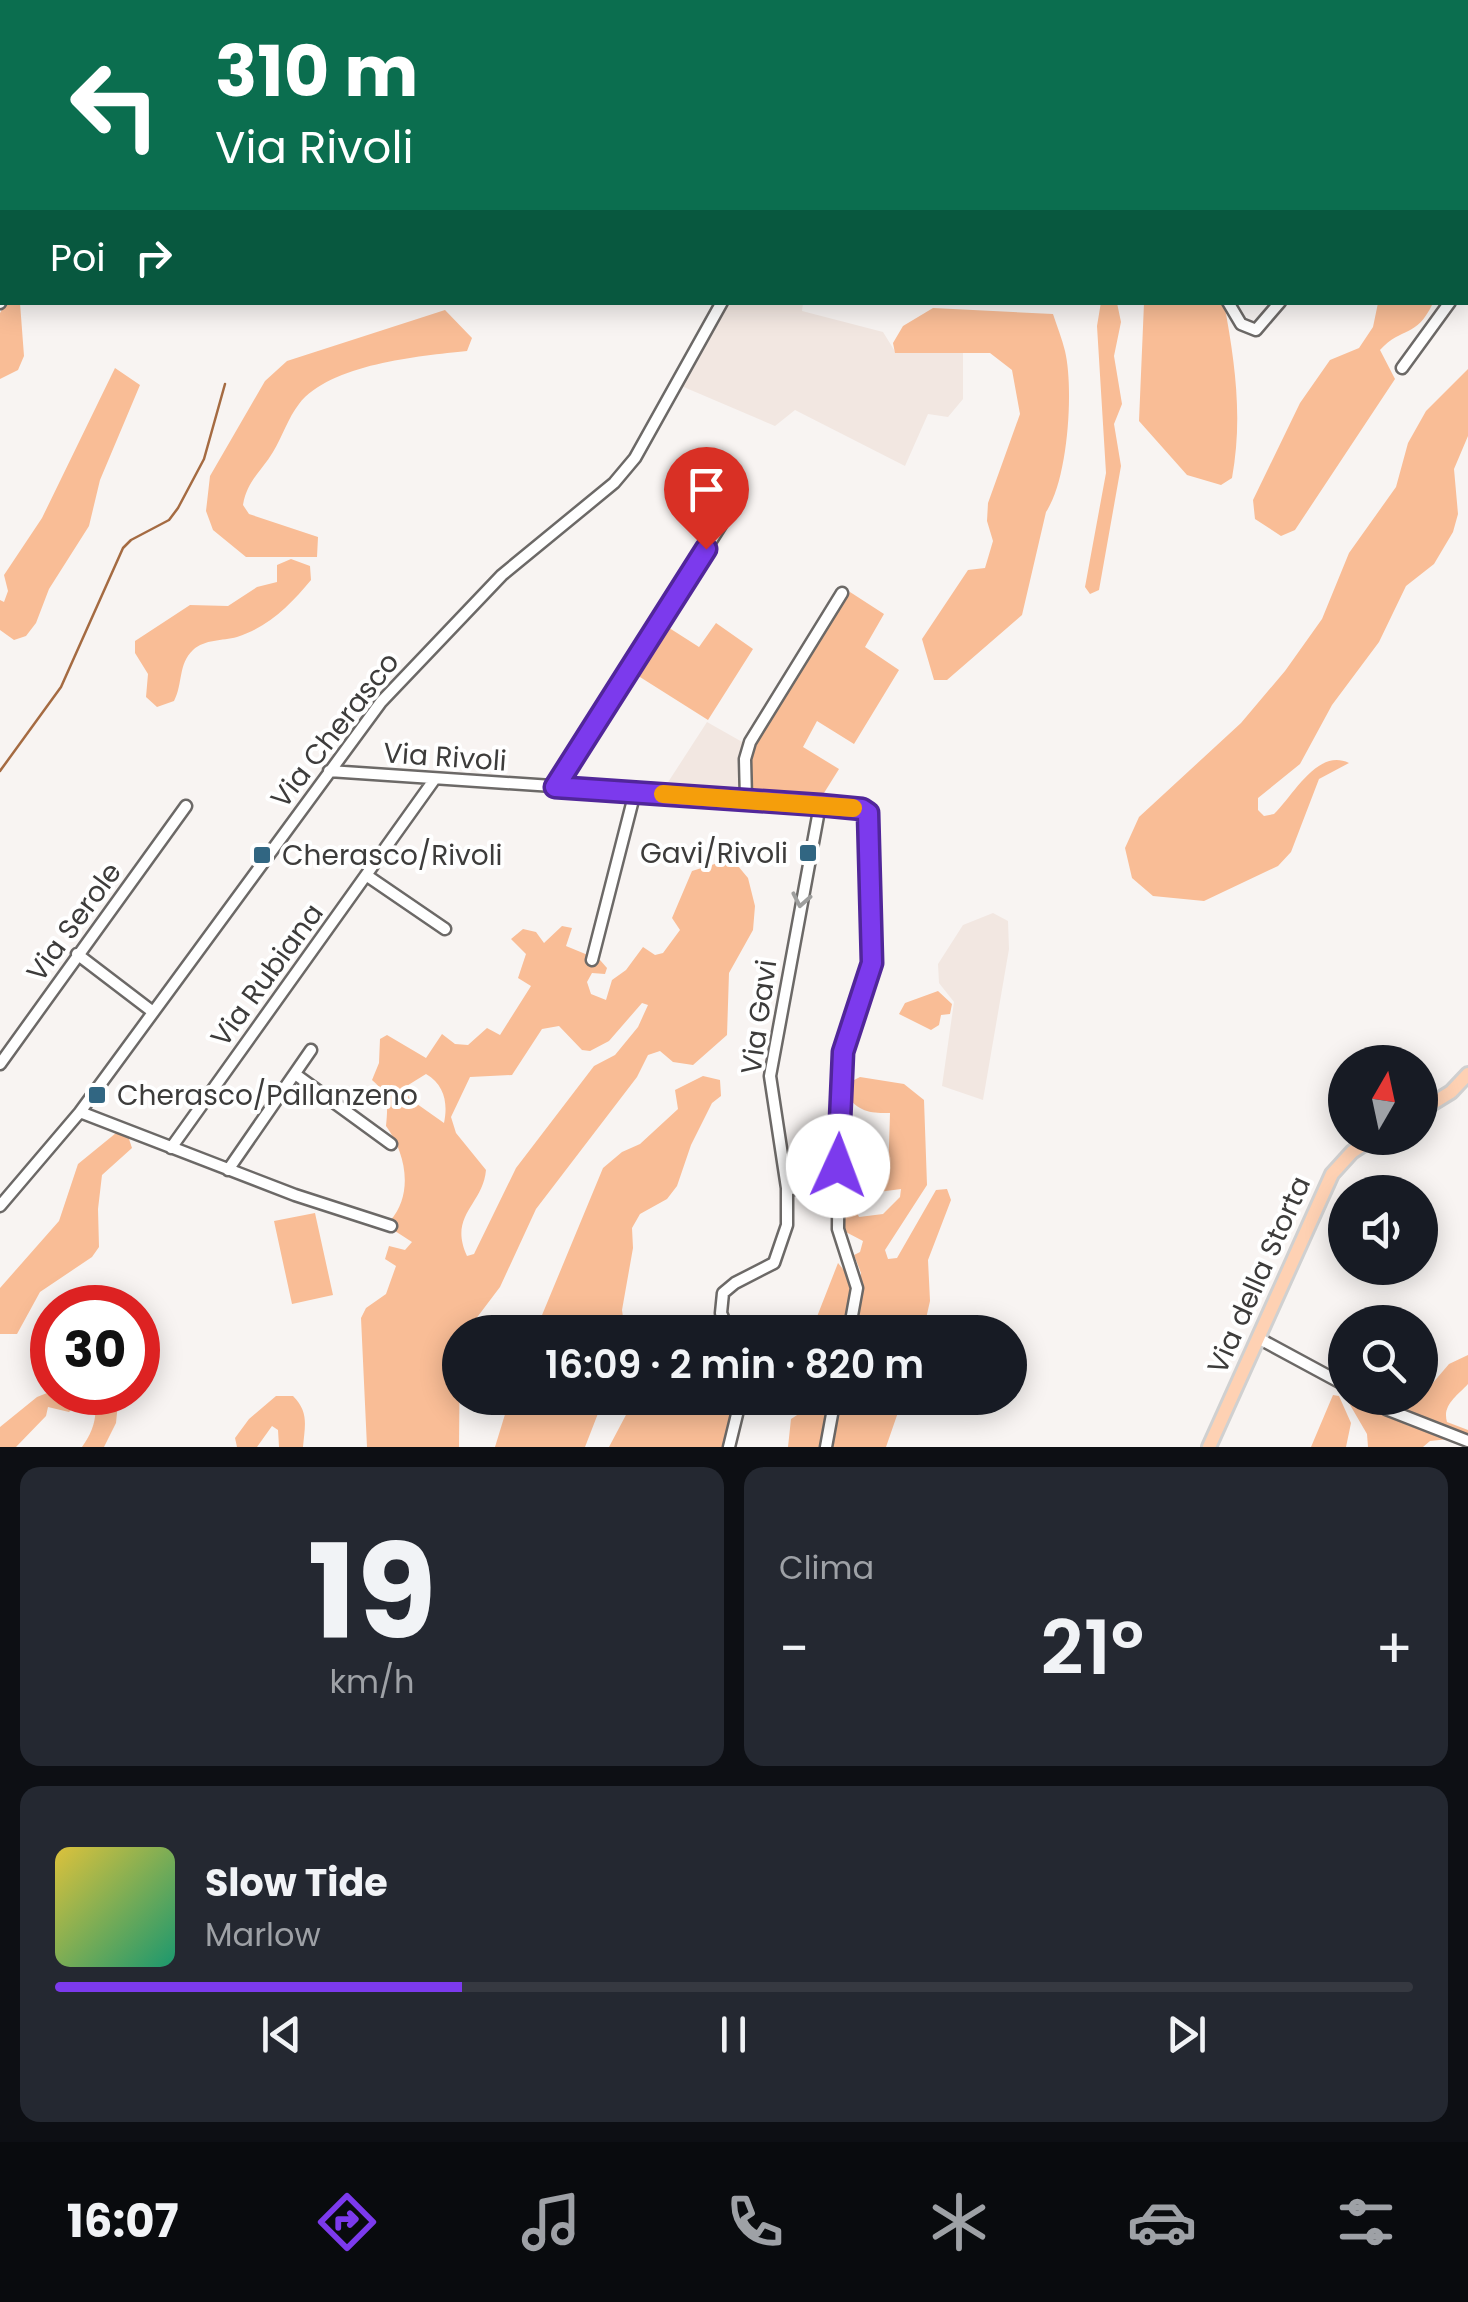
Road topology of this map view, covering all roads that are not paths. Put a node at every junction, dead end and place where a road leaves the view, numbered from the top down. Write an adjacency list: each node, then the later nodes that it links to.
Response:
1 (720, 305): 8 (street, Via Cherasco)
2 (1230, 305): 3 (street)
3 (1277, 305)
4 (1448, 305): 5 (street)
5 (1402, 368)
6 (721, 525): 10 (street)
7 (842, 593): 12 (street)
8 (329, 770): 9 (street, Via Rivoli); 19 (street, Via Cherasco)
9 (434, 780): 10 (street, Via Rivoli); 15 (street, Via Rubiana)
10 (555, 787): 11 (street, Via Rivoli)
11 (635, 792): 12 (street, Via Rivoli); 18 (street)
12 (746, 799): 13 (street, Via Rivoli)
13 (820, 805): 30 (street, Via Gavi, one-way to 30); 31 (street, Via Rivoli)
14 (186, 806): 17 (street, Via Serole)
15 (366, 875): 16 (street); 27 (street, Via Rubiana)
16 (445, 929)
17 (78, 954): 19 (street); 21 (street, Via Serole)
18 (592, 960)
19 (152, 1012): 25 (street, Via Cherasco)
20 (311, 1050): 22 (street)
21 (0, 1064)
22 (295, 1074): 26 (street); 29 (street)
23 (1468, 1074): 24 (main road)
24 (1438, 1100)
25 (80, 1112): 27 (street); 32 (street, Via Cherasco)
26 (391, 1144)
27 (170, 1148): 29 (street)
28 (1349, 1155): 36 (main road, Via della Storta)
29 (228, 1170): 33 (street)
30 (787, 1188): 31 (street); 34 (street, Via Gavi)
31 (836, 1193): 35 (street, Via Rivoli)
32 (0, 1206)
33 (391, 1226)
34 (722, 1315)
35 (852, 1315)
36 (1258, 1338): 37 (street); 44 (main road, Via della Storta)
37 (1328, 1376)
38 (736, 1415): 42 (street)
39 (833, 1415): 43 (street)
40 (1401, 1415): 41 (street)
41 (1468, 1441)
42 (728, 1447)
43 (826, 1447)
44 (1209, 1447)

